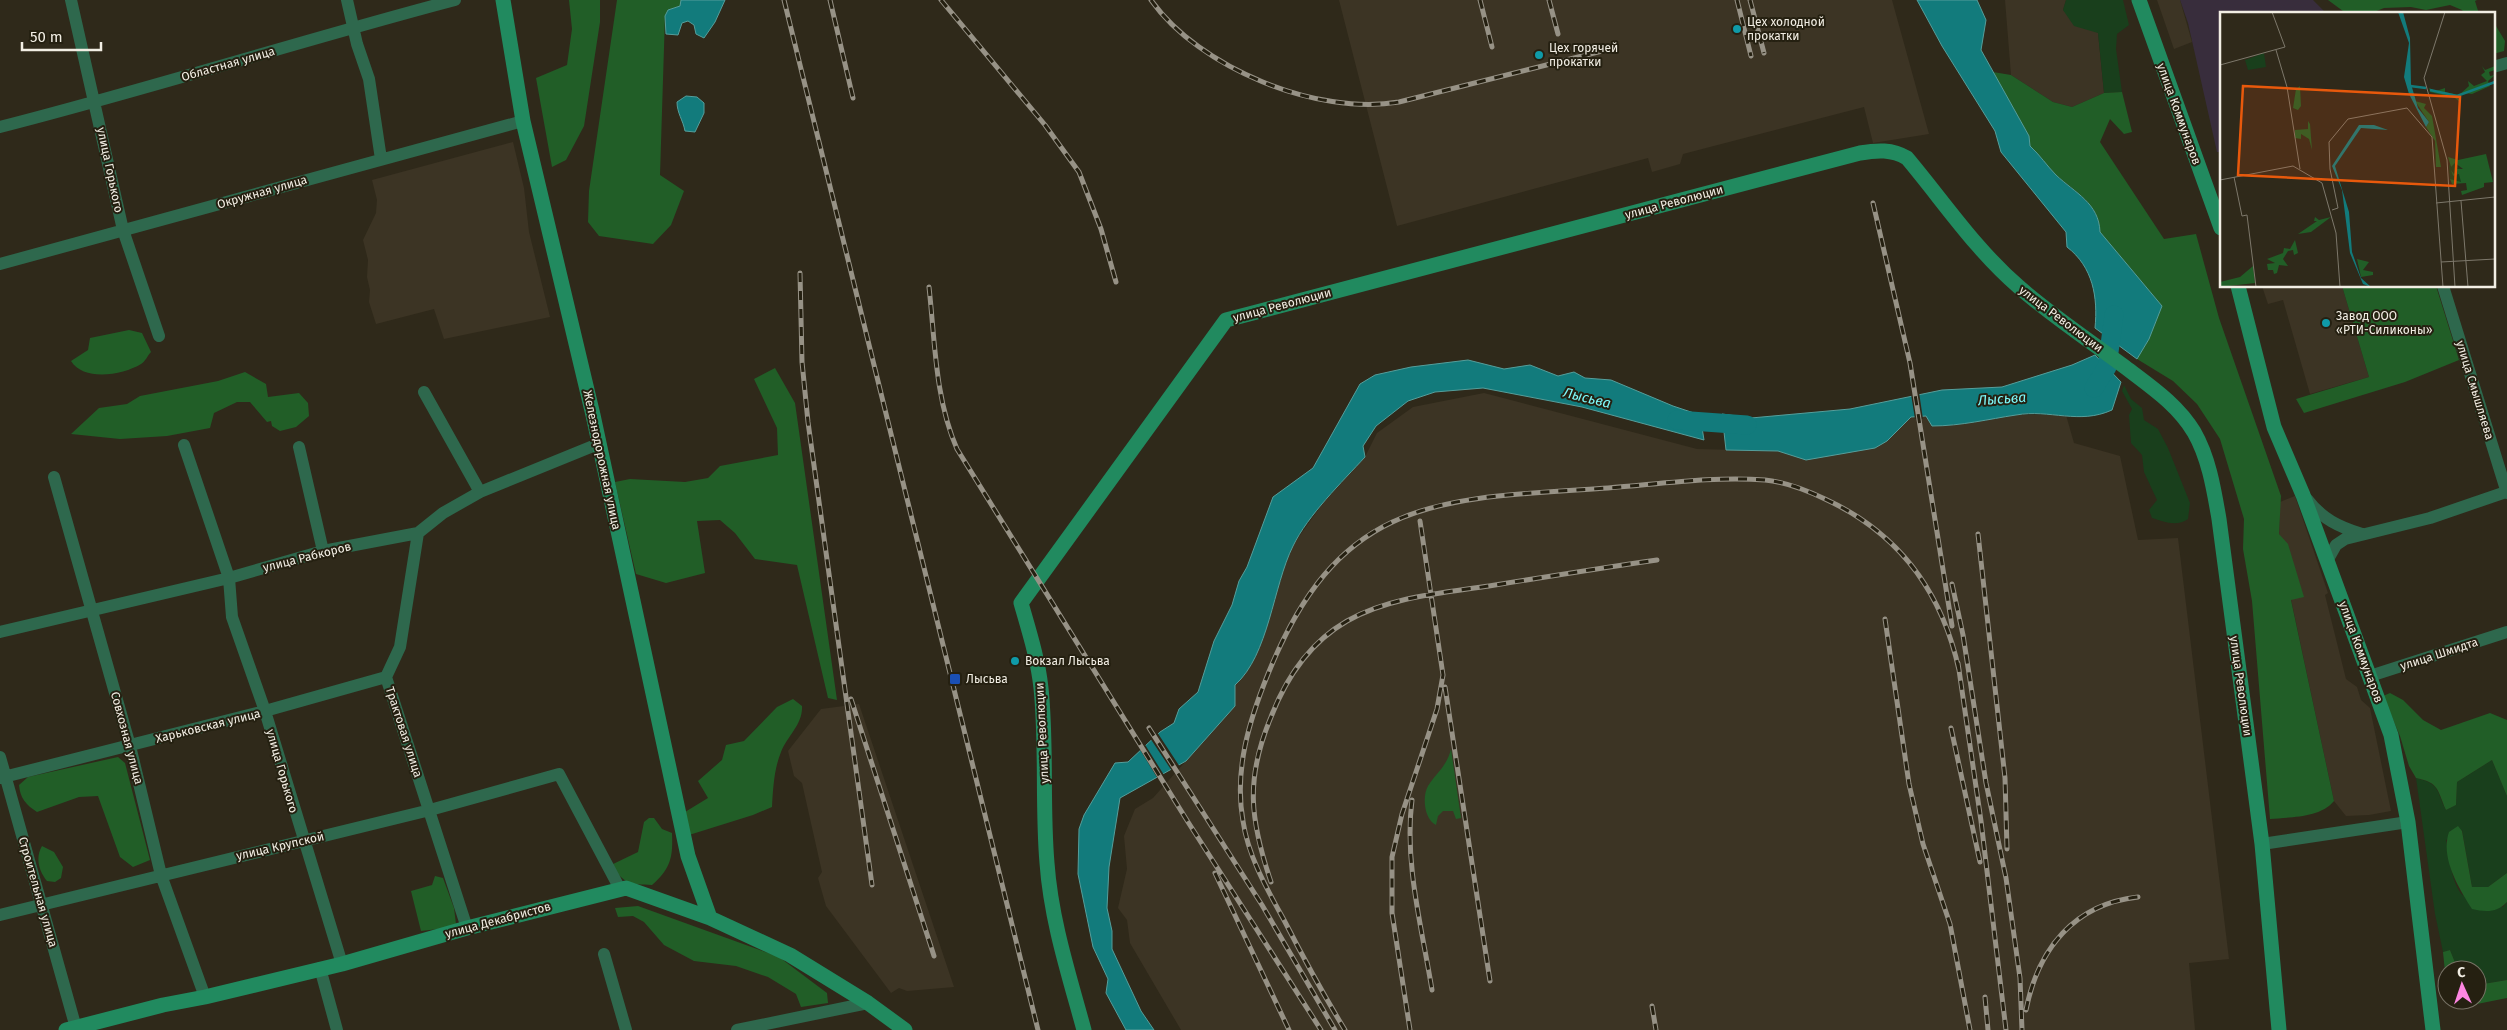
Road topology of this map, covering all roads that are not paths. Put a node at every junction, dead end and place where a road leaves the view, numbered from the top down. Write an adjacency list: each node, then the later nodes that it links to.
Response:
1 (71, 0): 9 (street, улица Горького)
2 (347, 0): 6 (street)
3 (456, 0): 6 (street, Областная улица)
4 (503, 0): 10 (street, Железнодорожная улица)
5 (2139, 0): 13 (street, улица Коммунаров)
6 (354, 27): 9 (street, Областная улица); 12 (street)
7 (2507, 63): 8 (street)
8 (2494, 67)
9 (96, 103): 11 (street, Областная улица); 14 (street, улица Горького)
10 (523, 121): 12 (street, Окружная улица); 20 (street, Железнодорожная улица)
11 (0, 127)
12 (382, 159): 14 (street, Окружная улица)
13 (2220, 225)
14 (123, 230): 15 (street, Окружная улица); 18 (street, улица Горького)
15 (0, 264)
16 (2239, 288): 26 (street, улица Коммунаров)
17 (2444, 288): 25 (street, улица Смышляева)
18 (159, 336)
19 (424, 392): 24 (street)
20 (598, 444): 24 (street, улица Рабкоров); 49 (street, Железнодорожная улица)
21 (184, 445): 31 (street, улица Горького)
22 (299, 447): 29 (street)
23 (54, 477): 32 (street, Совхозная улица)
24 (480, 492): 27 (street, улица Рабкоров)
25 (2507, 493): 28 (street)
26 (2304, 495): 28 (street); 30 (street, улица Коммунаров)
27 (418, 534): 29 (street, улица Рабкоров); 35 (street, Трактовая улица)
28 (2362, 534): 30 (street)
29 (323, 551): 31 (street, улица Рабкоров)
30 (2327, 561): 36 (street, улица Коммунаров)
31 (229, 578): 32 (street, улица Рабкоров); 37 (street, улица Горького)
32 (93, 610): 33 (street, улица Рабкоров); 38 (street, Совхозная улица)
33 (0, 632)
34 (2507, 632): 36 (street, улица Шмидта)
35 (386, 676): 37 (street, Харьковская улица); 41 (street, Трактовая улица)
36 (2370, 676): 42 (street, улица Коммунаров)
37 (265, 711): 38 (street, Харьковская улица); 43 (street, улица Горького)
38 (130, 746): 40 (street, Харьковская улица); 45 (street, Совхозная улица)
39 (0, 757): 40 (street, Строительная улица)
40 (3, 777): 47 (street, Строительная улица)
41 (430, 810): 43 (street, улица Крупской); 46 (street, улица Крупской); 50 (street, Трактовая улица)
42 (2408, 822): 44 (street); 63 (street, улица Коммунаров)
43 (303, 841): 45 (street, улица Крупской); 52 (street, улица Горького)
44 (2262, 844): 61 (street, улица Революции); 62 (street, улица Революции)
45 (161, 874): 47 (street, улица Крупской); 54 (street, Совхозная улица)
46 (620, 889): 49 (street, улица Декабристов); 50 (street, улица Декабристов)
47 (42, 906): 48 (street, улица Крупской); 56 (street, Строительная улица)
48 (0, 915)
49 (710, 918): 55 (street, улица Декабристов)
50 (467, 928): 52 (street, улица Декабристов)
51 (604, 954): 58 (street)
52 (342, 964): 53 (street, улица Декабристов)
53 (320, 968): 54 (street, улица Декабристов); 57 (street)
54 (205, 998): 56 (street, улица Декабристов)
55 (868, 1003): 59 (street); 60 (street, улица Декабристов)
56 (71, 1029)
57 (337, 1030)
58 (626, 1030)
59 (737, 1030)
60 (905, 1030)
61 (1084, 1030)
62 (2279, 1030)
63 (2433, 1030)

